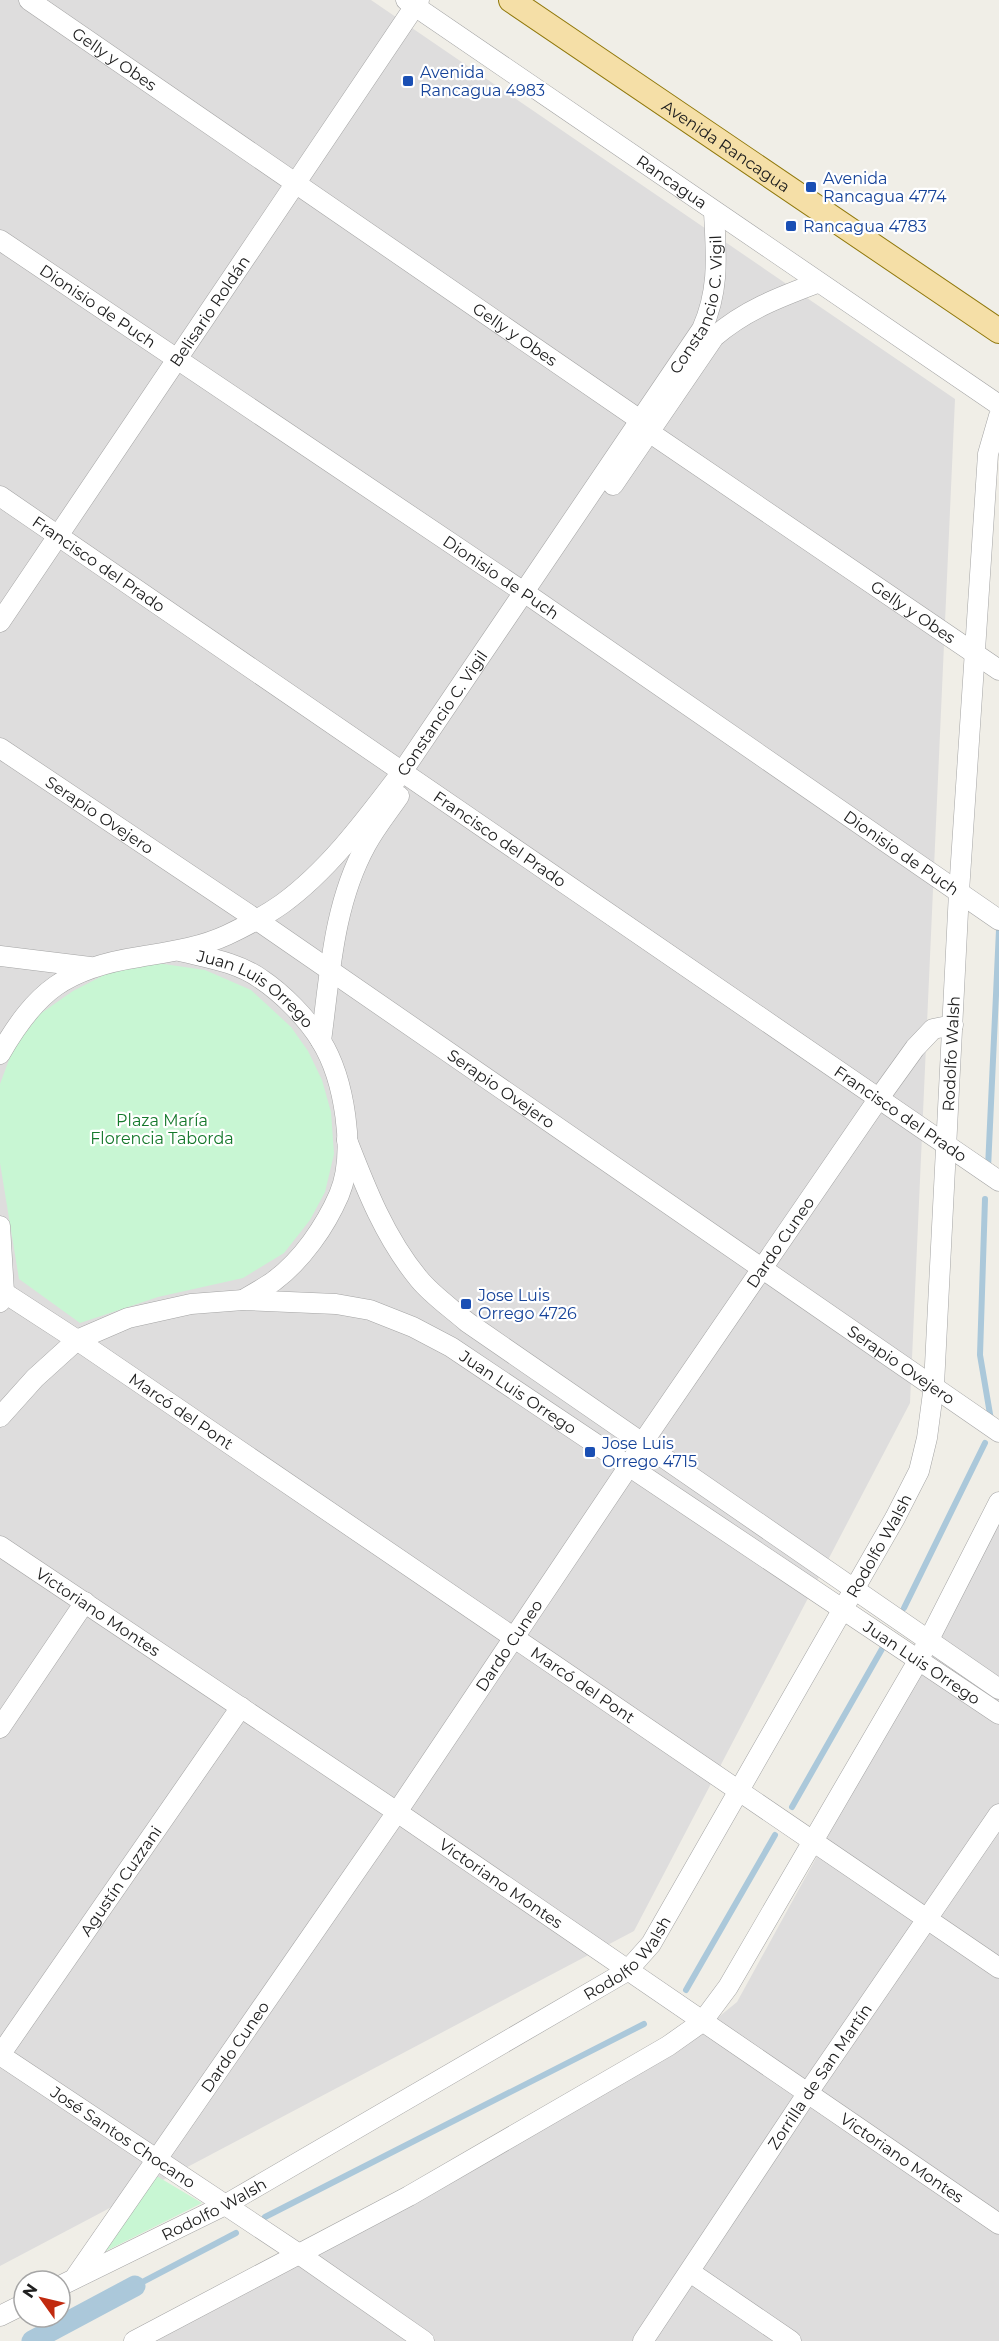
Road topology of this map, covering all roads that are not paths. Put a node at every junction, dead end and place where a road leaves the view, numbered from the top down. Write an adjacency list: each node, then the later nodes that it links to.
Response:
1 (29, 0): 4 (street, Gelly y Obes)
2 (511, 0): 8 (main road, Avenida Rancagua)
3 (414, 2): 4 (street, Belisario Roldán); 5 (street, Rancagua)
4 (296, 182): 9 (street, Belisario Roldán); 12 (street, Gelly y Obes)
5 (714, 212): 7 (street, Rancagua); 12 (street, Constancio C. Vigil)
6 (0, 240): 9 (street, Dionisio de Puch)
7 (818, 283): 10 (street, Rancagua); 12 (street, Constancio C. Vigil)
8 (999, 332)
9 (176, 360): 14 (street, Belisario Roldán); 15 (street, Dionisio de Puch)
10 (999, 405)
11 (999, 416): 17 (street, Rodolfo Walsh)
12 (645, 426): 15 (street, Constancio C. Vigil); 17 (street, Gelly y Obes)
13 (0, 496): 14 (street, Francisco del Prado)
14 (57, 535): 16 (street, Belisario Roldán); 20 (street, Francisco del Prado)
15 (529, 596): 20 (street, Constancio C. Vigil); 21 (street, Dionisio de Puch)
16 (0, 622)
17 (975, 654): 18 (street, Gelly y Obes); 21 (street, Rodolfo Walsh)
18 (999, 670)
19 (0, 748): 22 (street, Serapio Ovejero)
20 (407, 775): 22 (street, Constancio C. Vigil); 27 (street, Constancio C. Vigil); 31 (street, Francisco del Prado)
21 (959, 892): 23 (street, Dionisio de Puch); 28 (street, Rodolfo Walsh)
22 (257, 920): 24 (street, Constancio C. Vigil); 27 (street, Serapio Ovejero)
23 (999, 920)
24 (179, 951): 26 (street, Constancio C. Vigil); 29 (street, Juan Luis Orrego)
25 (0, 956): 26 (street)
26 (90, 967): 30 (street, Constancio C. Vigil)
27 (330, 972): 29 (street, Constancio C. Vigil); 36 (street, Serapio Ovejero)
28 (953, 1025): 31 (street, Dardo Cuneo); 33 (street, Rodolfo Walsh)
29 (321, 1041): 32 (street)
30 (0, 1054)
31 (879, 1098): 33 (street, Francisco del Prado); 36 (street, Dardo Cuneo)
32 (347, 1140): 38 (street); 43 (street, Juan Luis Orrego)
33 (947, 1145): 34 (street, Francisco del Prado); 40 (street, Rodolfo Walsh)
34 (999, 1181)
35 (0, 1226): 37 (street)
36 (763, 1269): 40 (street, Serapio Ovejero); 43 (street, Dardo Cuneo)
37 (1, 1295): 39 (street, Marcó del Pont)
38 (243, 1300): 39 (street, Juan Luis Orrego); 44 (street, Juan Luis Orrego)
39 (77, 1340): 41 (street); 50 (street, Marcó del Pont)
40 (934, 1386): 42 (street, Serapio Ovejero); 47 (street, Rodolfo Walsh)
41 (0, 1417)
42 (999, 1432)
43 (643, 1442): 44 (street, Dardo Cuneo); 47 (street, Juan Luis Orrego)
44 (629, 1466): 49 (street, Juan Luis Orrego); 50 (street, Dardo Cuneo)
45 (999, 1502): 51 (street)
46 (0, 1546): 48 (street, Victoriano Montes)
47 (855, 1589): 49 (street, Rodolfo Walsh); 51 (street, Juan Luis Orrego)
48 (85, 1602): 54 (street, Victoriano Montes); 56 (street)
49 (843, 1611): 52 (street, Juan Luis Orrego); 57 (street, Rodolfo Walsh)
50 (514, 1637): 57 (street, Marcó del Pont); 58 (street, Dardo Cuneo)
51 (929, 1641): 52 (street); 53 (street, Juan Luis Orrego)
52 (918, 1661): 55 (street, Juan Luis Orrego); 60 (street)
53 (999, 1689)
54 (241, 1707): 58 (street, Victoriano Montes); 65 (street, Agustín Cuzzani)
55 (999, 1714)
56 (0, 1728)
57 (738, 1789): 60 (street, Marcó del Pont); 63 (street, Rodolfo Walsh)
58 (397, 1812): 63 (street, Victoriano Montes); 67 (street, Dardo Cuneo)
59 (999, 1814): 61 (street, Zorrilla de San Martín)
60 (813, 1841): 61 (street, Marcó del Pont); 64 (street)
61 (927, 1919): 62 (street, Marcó del Pont); 66 (street, Zorrilla de San Martín)
62 (999, 1968)
63 (627, 1971): 64 (street, Victoriano Montes); 68 (street, Rodolfo Walsh)
64 (702, 2022): 66 (street, Victoriano Montes); 70 (street)
65 (0, 2055): 67 (street, José Santos Chocano)
66 (807, 2094): 69 (street, Victoriano Montes); 71 (street, Zorrilla de San Martín)
67 (156, 2159): 68 (street, José Santos Chocano); 72 (street, Dardo Cuneo)
68 (225, 2205): 70 (street, José Santos Chocano); 73 (street, Rodolfo Walsh)
69 (999, 2224)
70 (299, 2254): 74 (street); 75 (street, José Santos Chocano)
71 (690, 2272): 76 (street, Zorrilla de San Martín); 77 (street)
72 (72, 2275)
73 (72, 2280)
74 (134, 2341)
75 (424, 2341)
76 (643, 2341)
77 (791, 2341)

